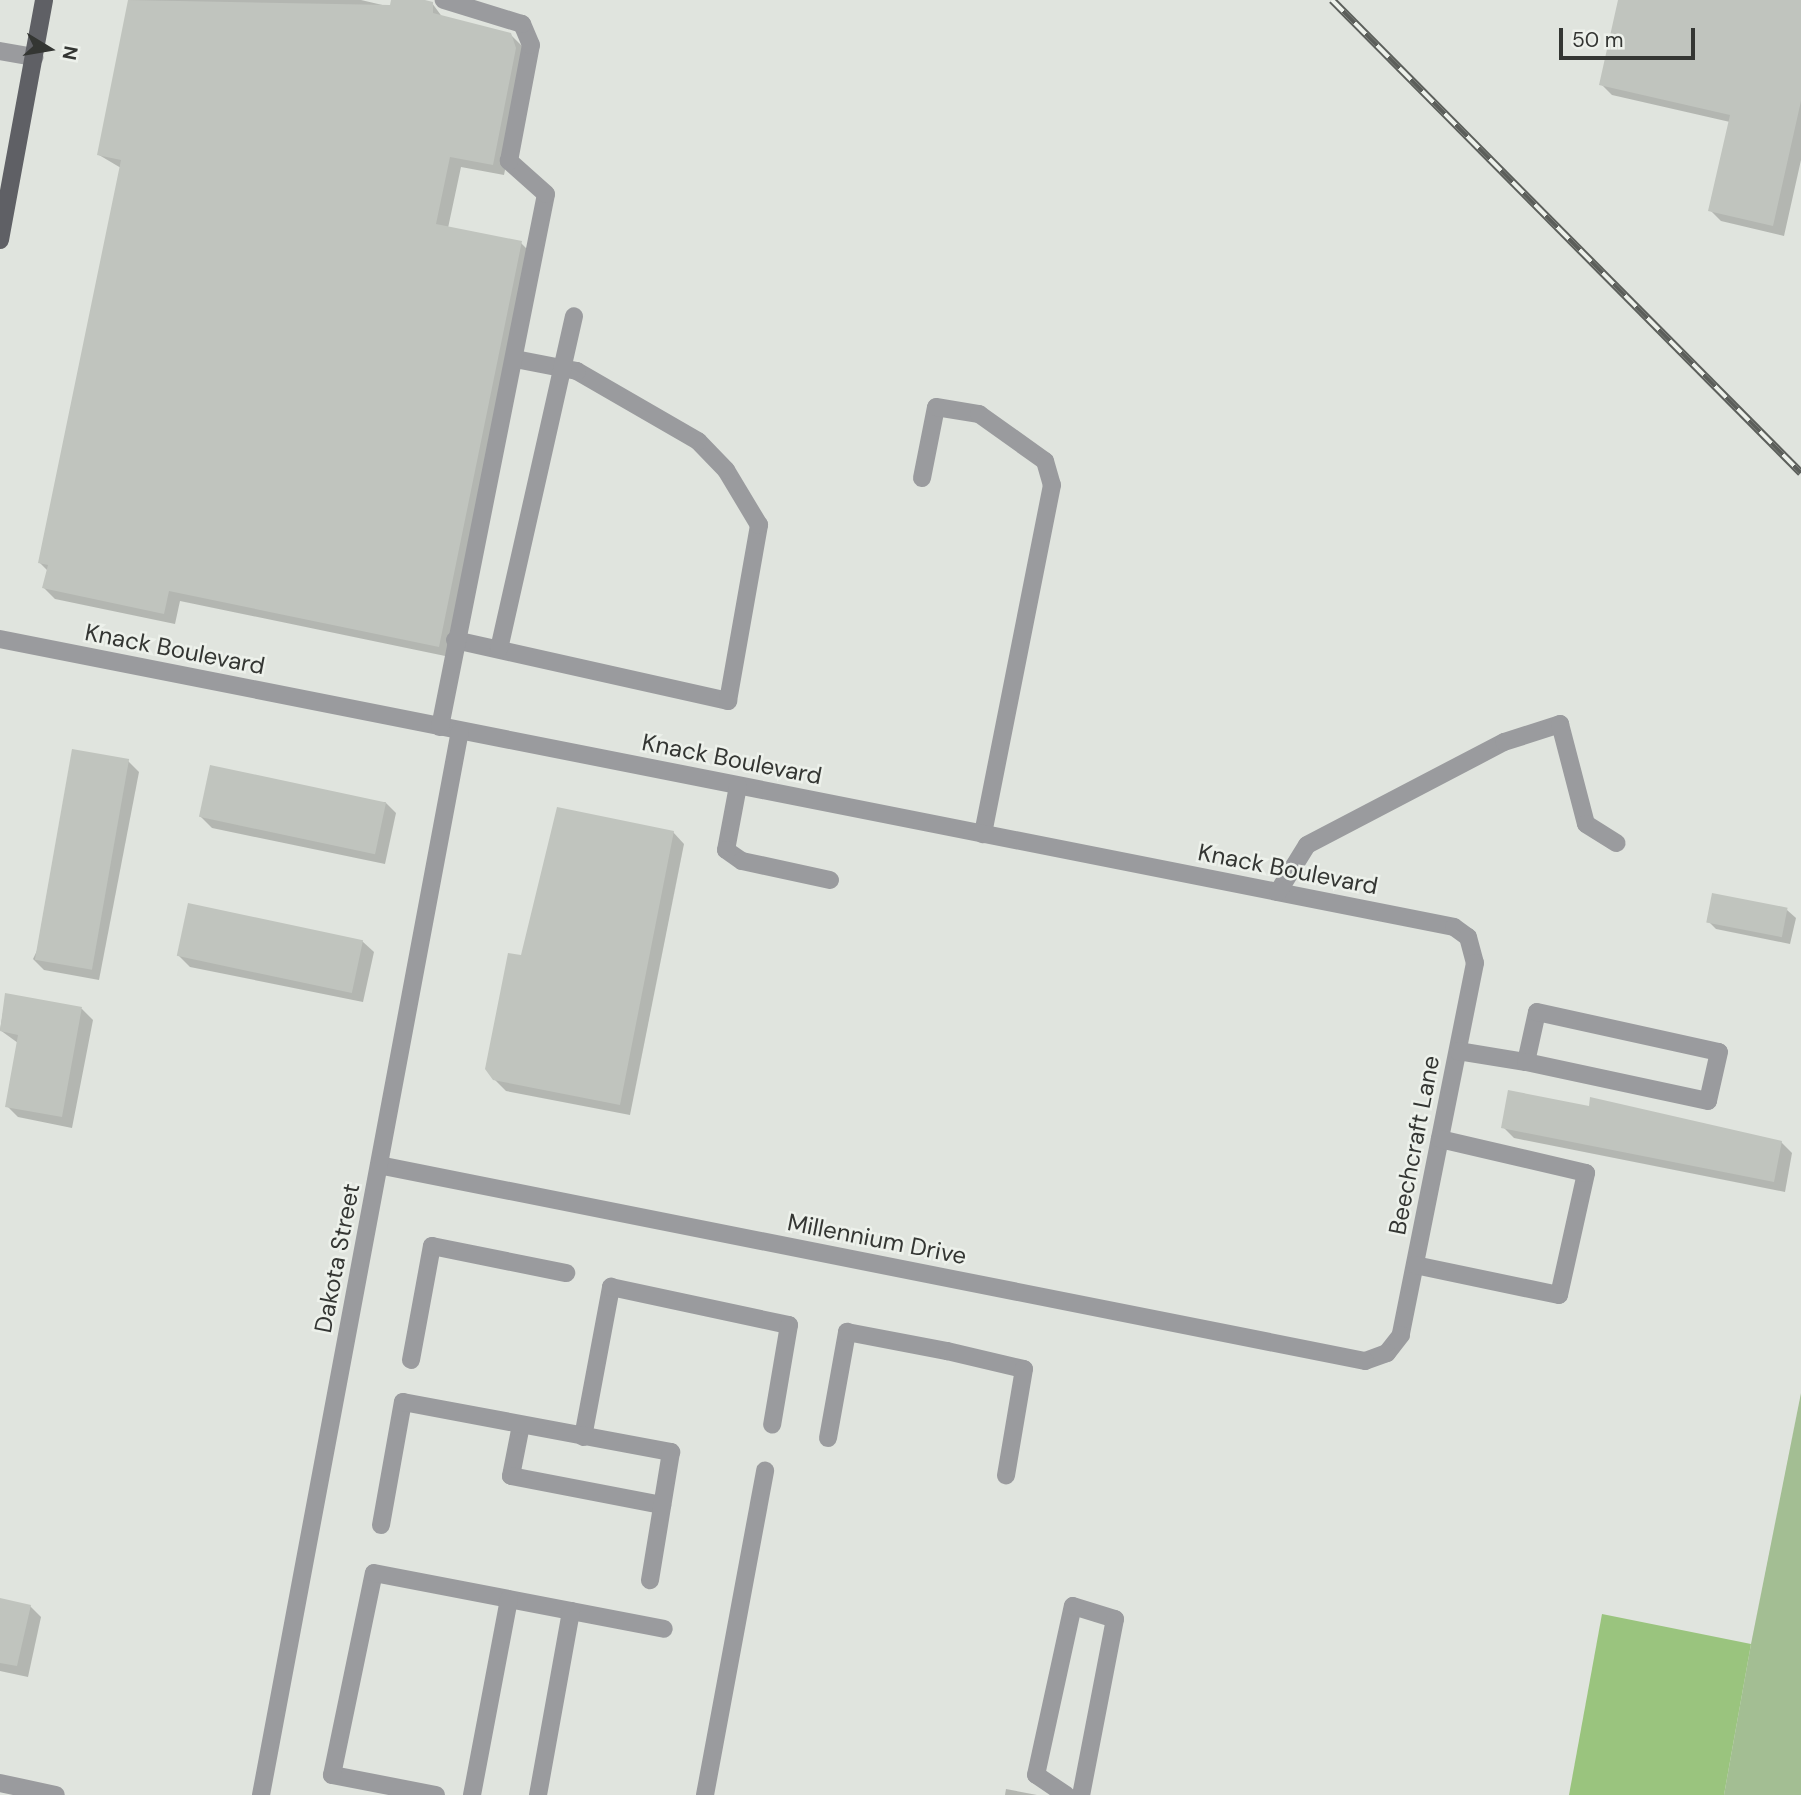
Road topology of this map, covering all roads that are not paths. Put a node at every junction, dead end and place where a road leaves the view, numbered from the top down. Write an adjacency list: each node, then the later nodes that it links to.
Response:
1 (44, 0): 4 (main road)
2 (444, 0): 7 (street)
3 (0, 51): 4 (street)
4 (34, 57): 5 (main road)
5 (0, 240)
6 (574, 316): 8 (street)
7 (515, 359): 8 (street); 11 (street)
8 (563, 369): 12 (street); 12 (street)
9 (922, 478): 16 (street)
10 (0, 639): 13 (street, Knack Boulevard)
11 (455, 640): 12 (street); 13 (street)
12 (499, 649)
13 (440, 727): 14 (street, Knack Boulevard)
14 (460, 731): 15 (street, Knack Boulevard); 24 (street, Dakota Street)
15 (738, 786): 16 (street, Knack Boulevard); 18 (street)
16 (983, 834): 19 (street, Knack Boulevard)
17 (1616, 843): 19 (street)
18 (830, 880)
19 (1278, 892): 20 (street, Knack Boulevard)
20 (1454, 927): 21 (street, Beechcraft Lane)
21 (1458, 1051): 22 (street); 23 (street, Beechcraft Lane)
22 (1526, 1062): 22 (street)
23 (1440, 1139): 25 (street, Beechcraft Lane); 25 (street)
24 (379, 1165): 28 (street, Millennium Drive); 43 (street, Dakota Street)
25 (1415, 1265): 28 (street, Beechcraft Lane)
26 (566, 1273): 27 (street)
27 (411, 1360)
28 (1365, 1362)
29 (521, 1425): 31 (street); 35 (street); 36 (street)
30 (772, 1425): 31 (street)
31 (583, 1437): 35 (street)
32 (828, 1438): 34 (street)
33 (765, 1470): 47 (street)
34 (1006, 1475)
35 (662, 1505): 37 (street)
36 (381, 1525)
37 (650, 1580)
38 (509, 1599): 39 (street); 44 (street); 45 (street)
39 (571, 1611): 40 (street); 46 (street)
40 (664, 1629)
41 (0, 1783): 42 (street)
42 (56, 1795)
43 (261, 1795)
44 (436, 1795)
45 (472, 1795)
46 (538, 1795)
47 (705, 1795)
48 (1066, 1795): 49 (street)
49 (1081, 1795)

